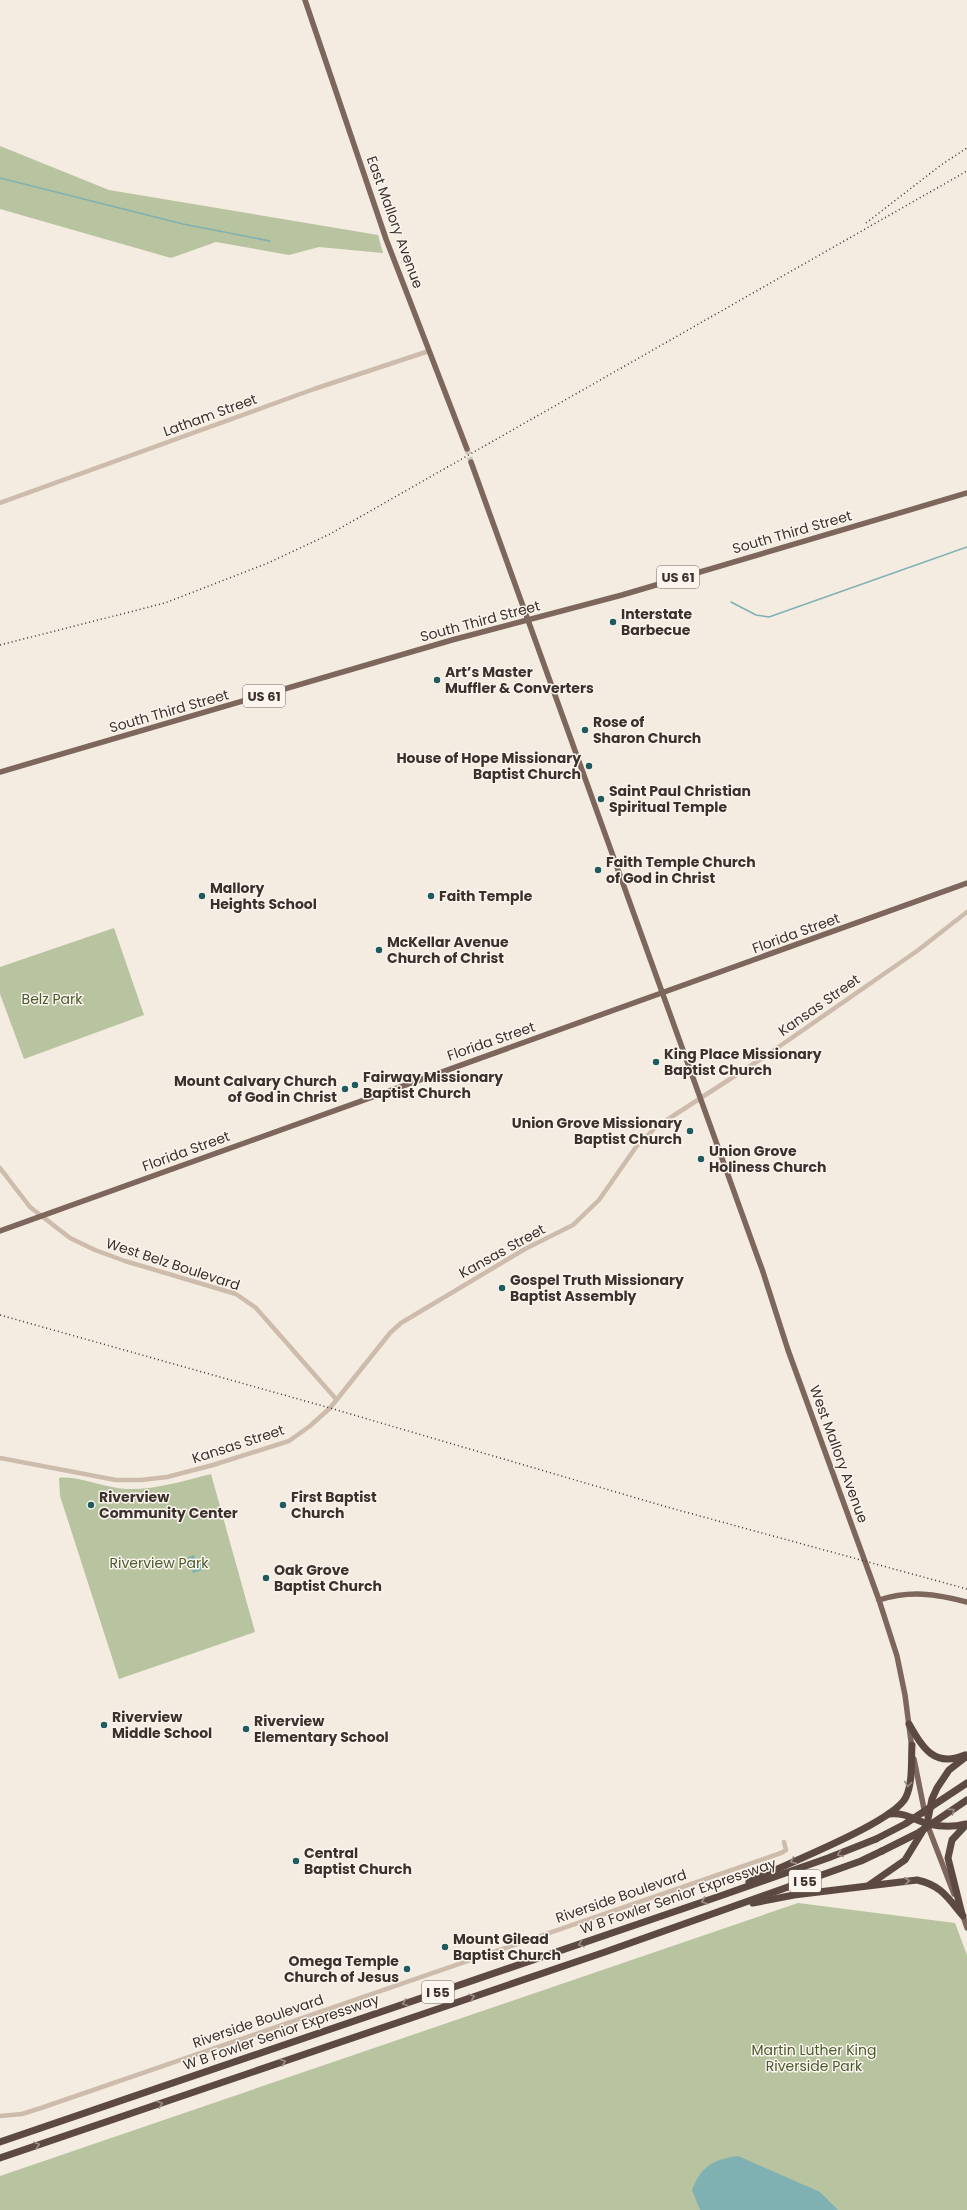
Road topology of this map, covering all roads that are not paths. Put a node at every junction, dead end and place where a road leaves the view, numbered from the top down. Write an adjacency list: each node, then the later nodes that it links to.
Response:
1 (305, 0): 2 (main road, East Mallory Avenue)
2 (430, 351): 3 (main road, East Mallory Avenue); 6 (street, Latham Street)
3 (467, 450)
4 (471, 462): 7 (main road)
5 (967, 493): 7 (main road, South Third Street / US 61)
6 (0, 503)
7 (528, 621): 8 (main road, South Third Street / US 61); 11 (main road)
8 (0, 772)
9 (967, 883): 11 (main road, Florida Street)
10 (967, 912): 12 (street, Kansas Street)
11 (663, 994): 12 (main road, West Mallory Avenue); 14 (main road, Florida Street)
12 (700, 1099): 16 (street, Kansas Street); 18 (main road, West Mallory Avenue)
13 (0, 1168): 14 (street, West Belz Boulevard)
14 (41, 1216): 15 (main road, Florida Street); 16 (street, West Belz Boulevard)
15 (0, 1231)
16 (336, 1399): 17 (street, Kansas Street)
17 (0, 1458)
18 (879, 1600): 19 (main road); 20 (main road, West Mallory Avenue)
19 (967, 1602)
20 (909, 1724): 21 (main road, West Mallory Avenue); 22 (highway)
21 (912, 1745): 25 (highway, one-way to 25); 26 (main road, West Mallory Avenue)
22 (967, 1755): 26 (highway)
23 (967, 1783): 30 (highway, W B Fowler Senior Expressway / I 55, one-way to 30, bridge)
24 (967, 1800): 31 (highway, W B Fowler Senior Expressway / I 55, one-way to 24, bridge)
25 (889, 1814): 26 (highway); 30 (highway, one-way to 30)
26 (927, 1824): 27 (highway); 29 (highway); 32 (main road, West Mallory Avenue)
27 (966, 1824): 32 (highway)
28 (784, 1842): 34 (street, Riverside Boulevard)
29 (868, 1885): 31 (highway); 32 (highway, one-way to 32)
30 (722, 1895): 35 (highway, W B Fowler Senior Expressway / I 55, one-way to 35)
31 (727, 1909): 36 (highway, W B Fowler Senior Expressway / I 55, one-way to 31)
32 (963, 1916): 33 (main road, West Mallory Avenue)
33 (967, 1928)
34 (0, 2116)
35 (0, 2142)
36 (0, 2158)

